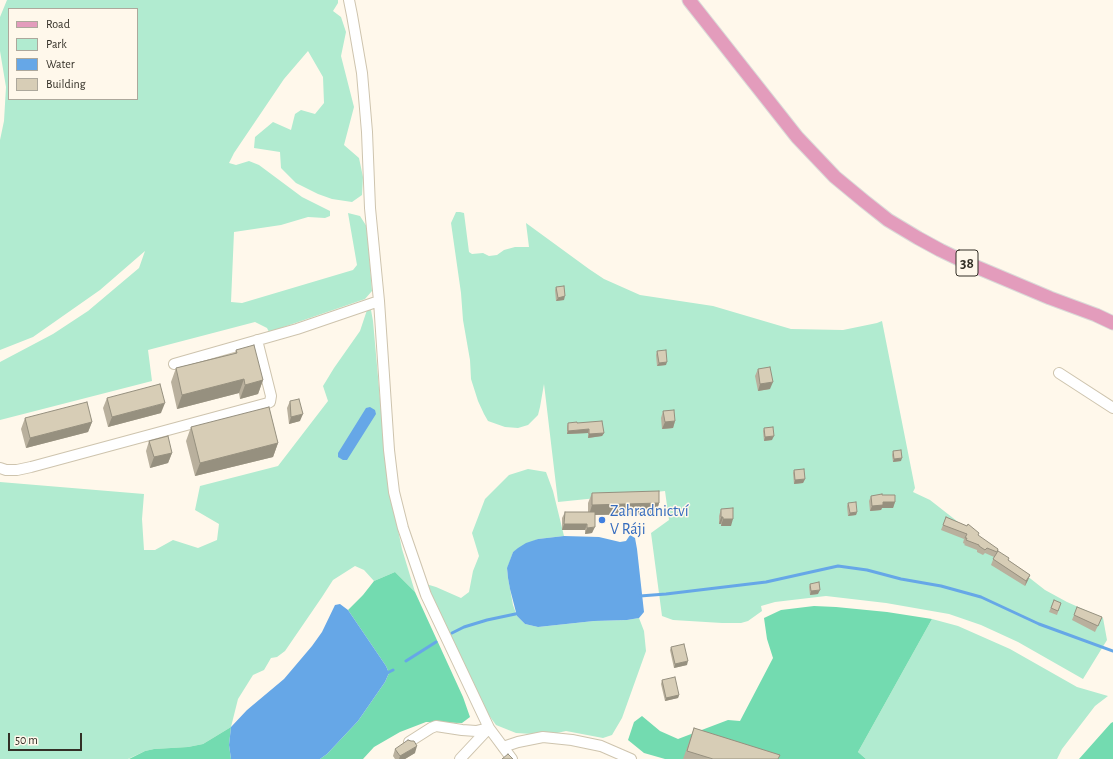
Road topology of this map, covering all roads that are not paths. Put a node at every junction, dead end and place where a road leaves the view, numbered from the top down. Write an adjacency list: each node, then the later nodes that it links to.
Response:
1 (349, 0): 3 (street)
2 (689, 0): 4 (main road, 38)
3 (379, 301): 5 (street); 10 (street)
4 (1113, 324)
5 (257, 340): 6 (street); 9 (street)
6 (174, 364)
7 (1059, 373): 8 (street)
8 (1113, 408)
9 (0, 468)
10 (489, 728): 11 (street); 12 (street); 13 (street)
11 (409, 742)
12 (503, 747): 14 (street); 15 (street)
13 (460, 759)
14 (512, 759)
15 (631, 759)

